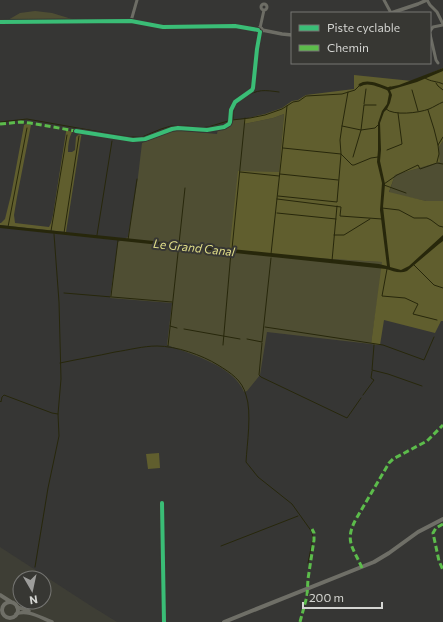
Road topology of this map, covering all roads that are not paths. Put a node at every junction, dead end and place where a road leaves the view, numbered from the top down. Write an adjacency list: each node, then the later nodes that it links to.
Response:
1 (137, 0): 7 (street)
2 (384, 0): 5 (street)
3 (427, 0): 6 (street); 9 (street)
4 (264, 10): 10 (street)
5 (390, 12)
6 (399, 12)
7 (131, 21): 8 (street); 10 (street)
8 (0, 22)
9 (443, 24): 11 (street)
10 (260, 30): 12 (street); 15 (street)
11 (431, 30)
12 (291, 35)
13 (431, 38): 14 (street)
14 (438, 63)
15 (76, 131)
16 (162, 503): 27 (street)
17 (443, 519): 28 (main road)
18 (0, 596): 19 (main road); 20 (main road)
19 (11, 602): 20 (main road)
20 (2, 608): 24 (main road)
21 (17, 610): 23 (main road)
22 (25, 610): 25 (street)
23 (16, 614): 24 (main road); 25 (street)
24 (2, 616)
25 (37, 616): 26 (street)
26 (52, 622)
27 (164, 622)
28 (224, 622)

